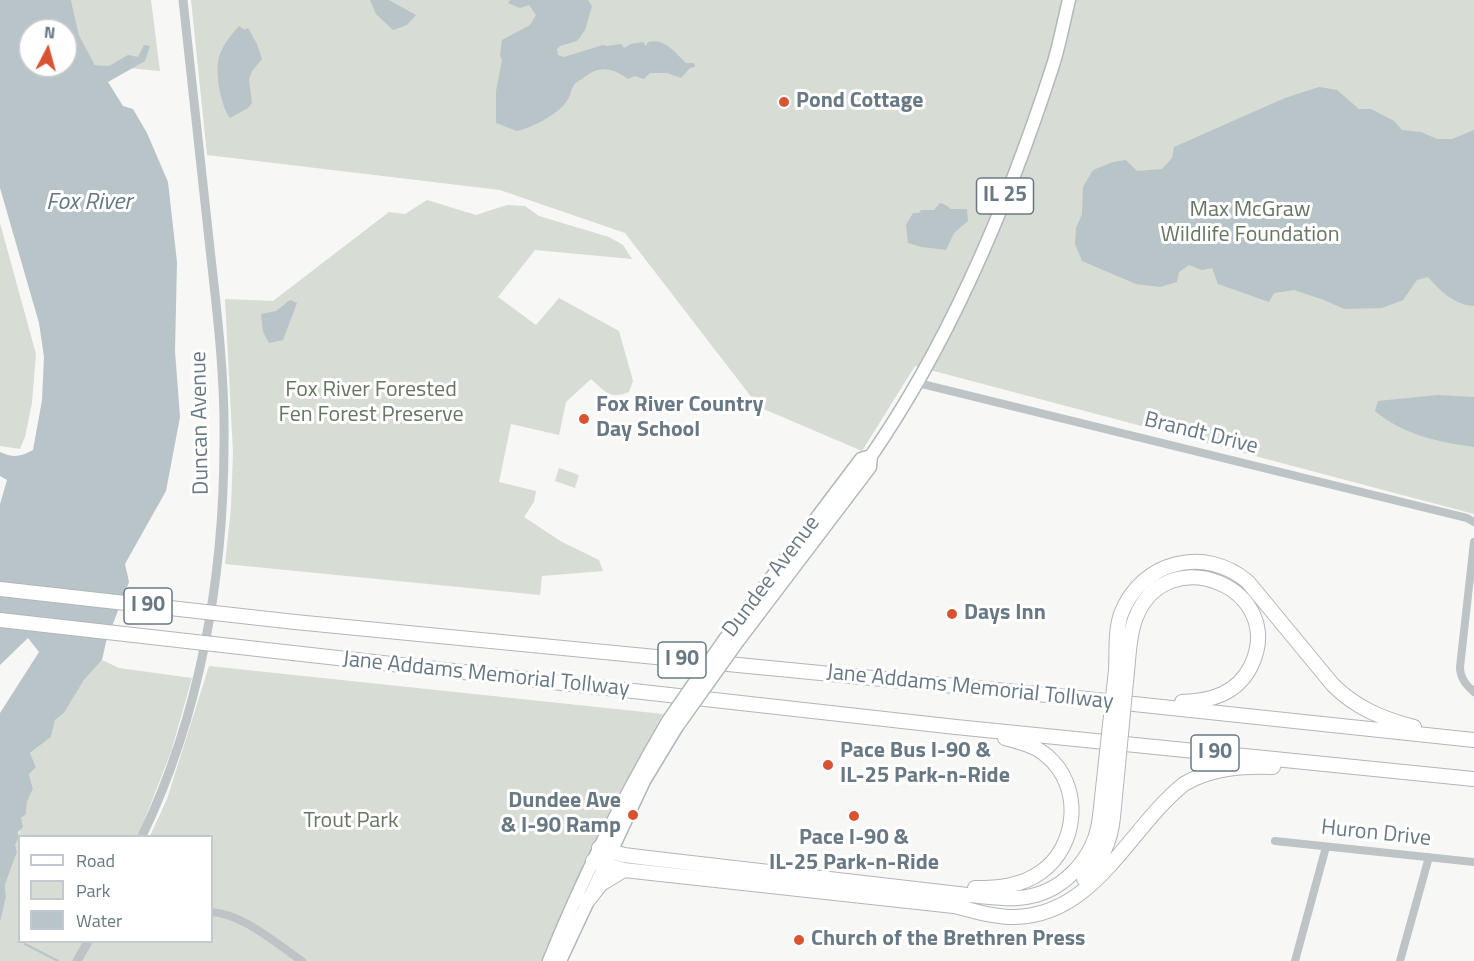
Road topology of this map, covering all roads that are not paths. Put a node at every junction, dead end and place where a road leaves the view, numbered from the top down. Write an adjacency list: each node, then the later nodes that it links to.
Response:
1 (183, 0): 15 (street, Duncan Avenue)
2 (1069, 0): 3 (main road, IL 25)
3 (918, 383): 4 (street, Brandt Drive); 18 (main road, Dundee Avenue / IL 25, bridge)
4 (1474, 522)
5 (1474, 542): 9 (street)
6 (0, 589): 10 (highway, Jane Addams Memorial Tollway / I 90, bridge)
7 (0, 620): 11 (highway, Jane Addams Memorial Tollway / I 90, bridge)
8 (1122, 671): 10 (highway); 12 (highway); 14 (highway, bridge)
9 (1474, 692)
10 (1068, 697): 12 (highway, Jane Addams Memorial Tollway / I 90)
11 (956, 727): 13 (highway, Jane Addams Memorial Tollway / I 90); 23 (highway)
12 (1470, 740)
13 (1474, 780): 25 (highway)
14 (1107, 816): 23 (highway); 25 (highway)
15 (143, 835)
16 (1275, 841): 17 (street, Huron Drive)
17 (1326, 847): 19 (street, Huron Drive); 32 (street)
18 (605, 849): 21 (main road, Dundee Avenue / IL 25); 23 (highway)
19 (1429, 857): 20 (street, Huron Drive); 33 (street)
20 (1474, 862)
21 (599, 863): 22 (highway); 24 (main road, Dundee Avenue / IL 25); 30 (main road, Dundee Avenue / IL 25)
22 (624, 870): 24 (highway); 25 (highway)
23 (862, 882)
24 (586, 903): 31 (main road, Dundee Avenue / IL 25)
25 (955, 906)
26 (213, 912): 29 (street)
27 (87, 943): 28 (street)
28 (77, 961)
29 (302, 961)
30 (549, 961)
31 (560, 961)
32 (1295, 961)
33 (1400, 961)

